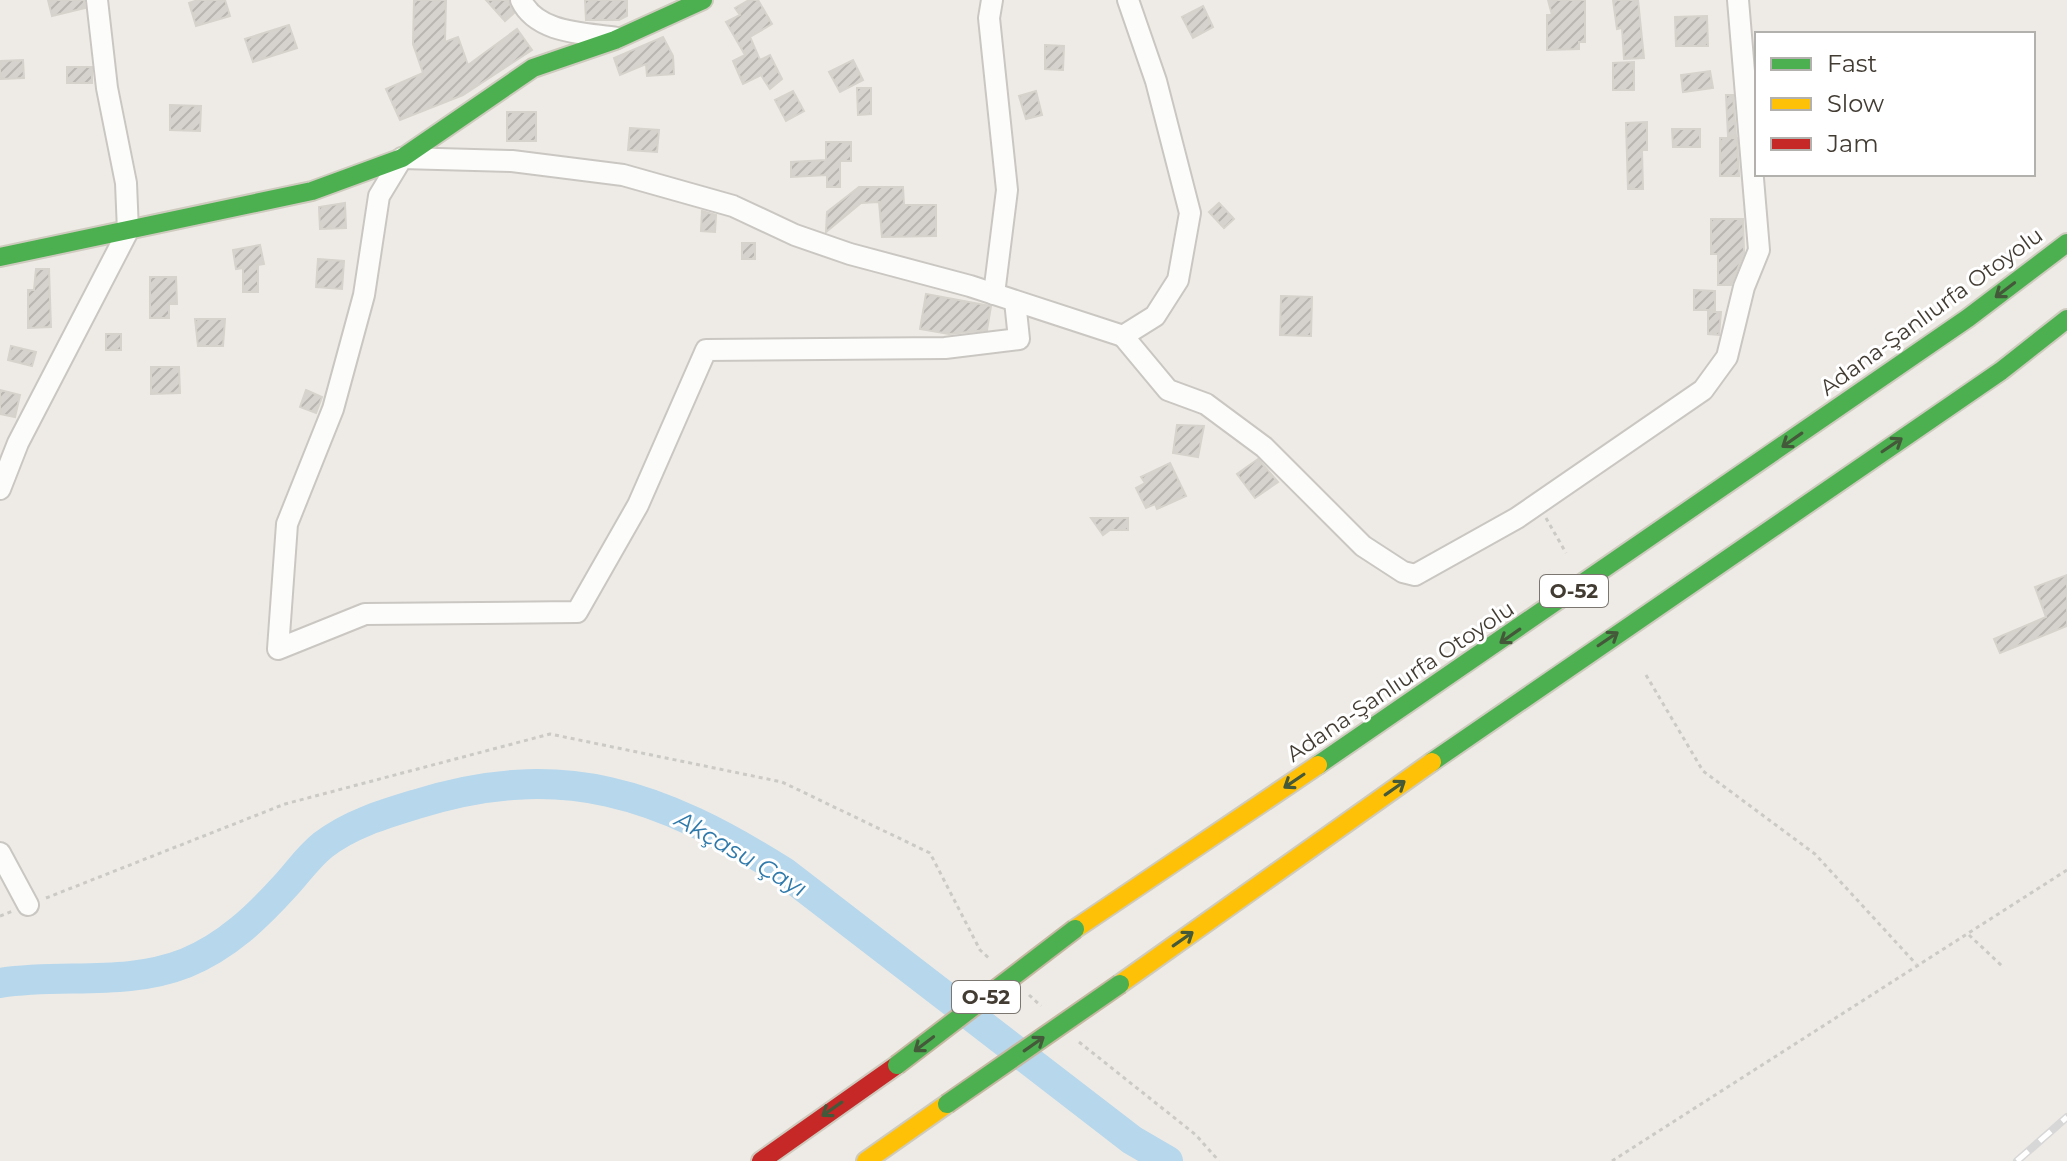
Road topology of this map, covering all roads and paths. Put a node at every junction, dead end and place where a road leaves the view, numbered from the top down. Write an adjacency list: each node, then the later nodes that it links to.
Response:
1 (97, 0): 9 (street)
2 (521, 0): 7 (street)
3 (703, 0): 7 (main road)
4 (992, 0): 12 (street)
5 (1128, 0): 15 (street)
6 (1738, 0): 17 (street)
7 (619, 38): 8 (main road)
8 (402, 158): 9 (main road); 12 (street); 13 (street)
9 (128, 231): 11 (main road); 16 (street)
10 (2067, 243): 31 (main road, Adana-Şanlıurfa Otoyolu / O-52, one-way to 31, bridge)
11 (0, 257)
12 (994, 294): 13 (street)
13 (1015, 301): 15 (street)
14 (2067, 319): 32 (main road, O-52, one-way to 14, bridge)
15 (1123, 336): 17 (street)
16 (0, 489)
17 (1538, 504): 18 (path)
18 (1566, 553)
19 (1646, 675): 26 (path)
20 (0, 853): 22 (street)
21 (2067, 870): 24 (path)
22 (28, 905): 23 (path); 25 (path)
23 (0, 916)
24 (1969, 935): 26 (path); 27 (path)
25 (991, 960)
26 (1916, 964): 34 (path)
27 (2002, 966)
28 (1025, 991): 29 (path)
29 (1047, 1012)
30 (1070, 1033): 33 (path)
31 (761, 1161)
32 (866, 1161)
33 (1219, 1161)
34 (1612, 1161)

